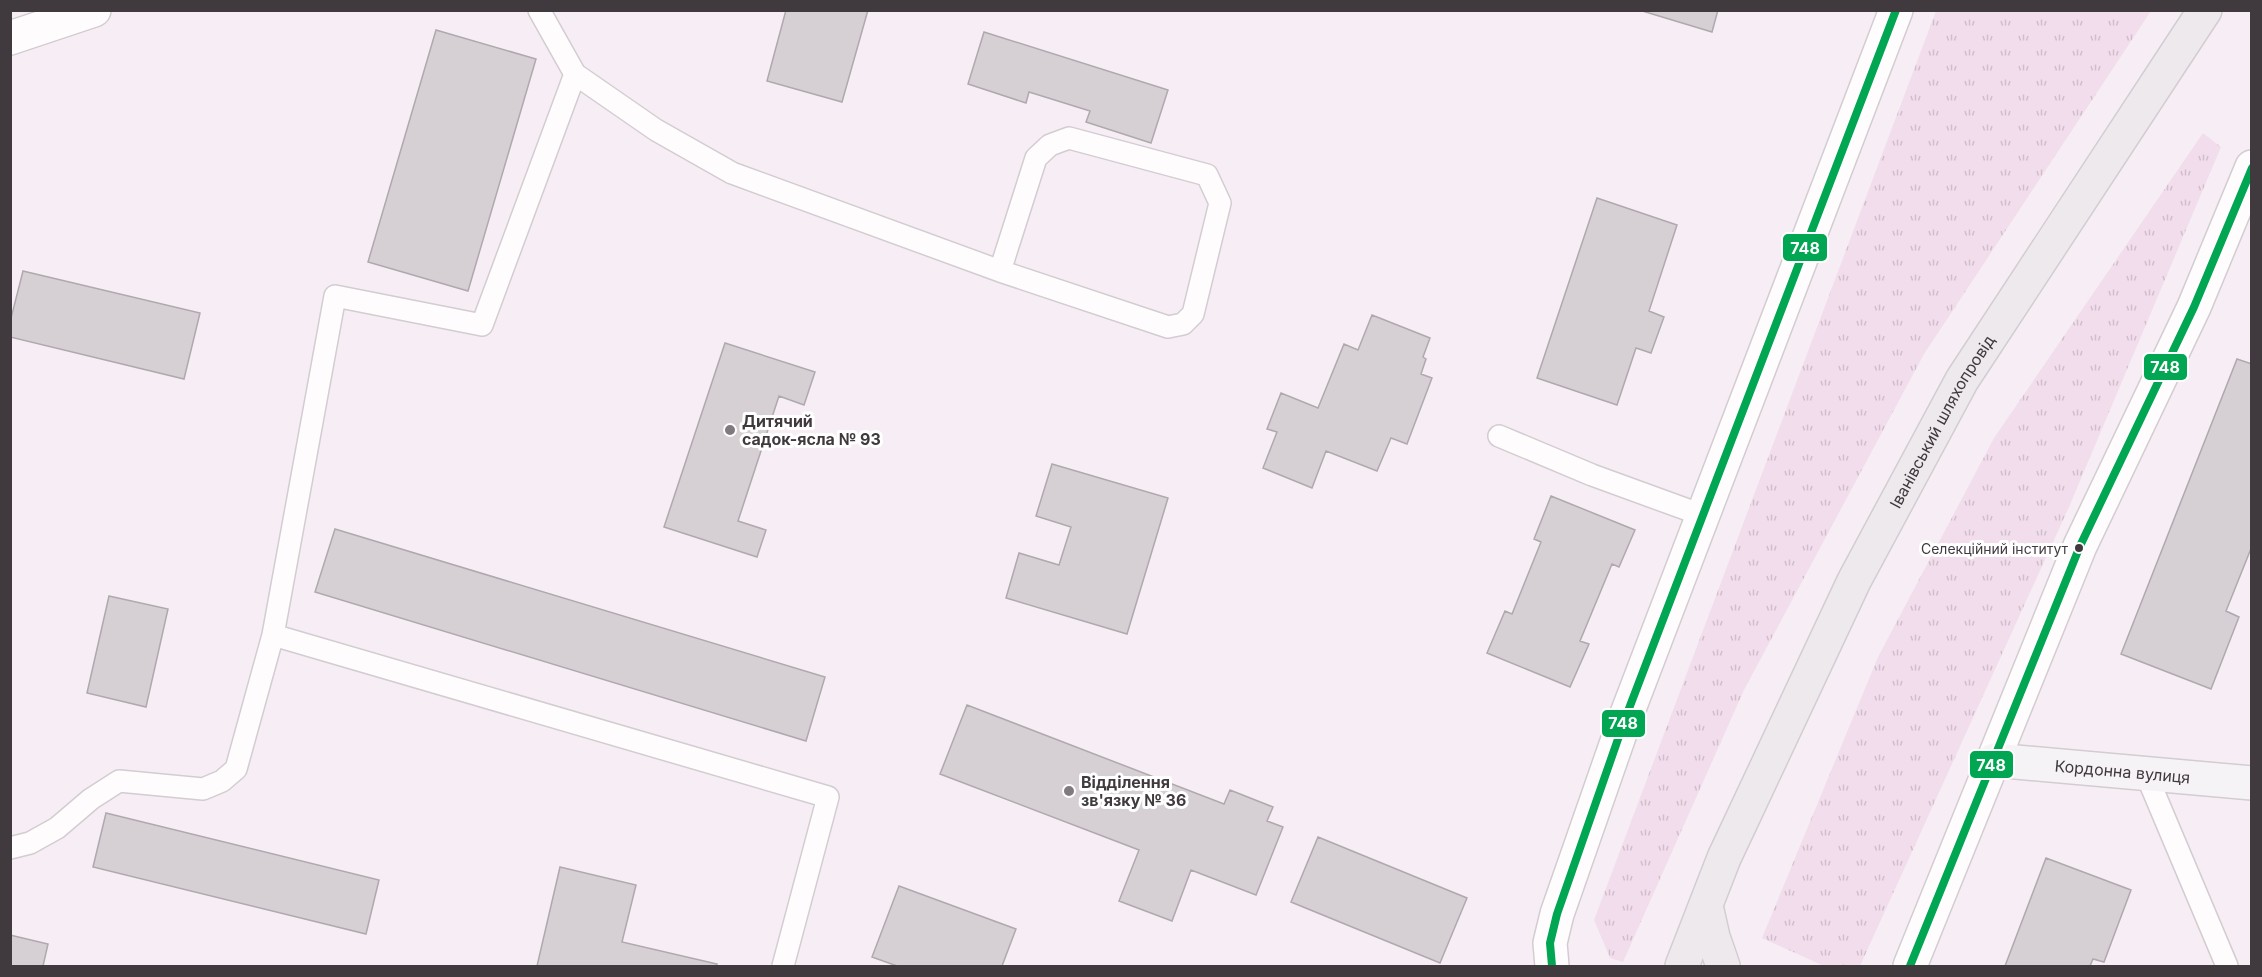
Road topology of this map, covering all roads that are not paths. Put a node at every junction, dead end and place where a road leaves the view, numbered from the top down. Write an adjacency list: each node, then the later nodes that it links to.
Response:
1 (94, 10): 5 (street)
2 (539, 10): 6 (lane)
3 (1896, 10): 10 (street)
4 (2205, 10): 16 (main road, Іванівський шляхопровід)
5 (10, 38)
6 (575, 74): 8 (lane); 11 (lane)
7 (2252, 167): 12 (street)
8 (1000, 272): 8 (lane)
9 (1499, 436): 10 (lane)
10 (1702, 515): 17 (street)
11 (273, 635): 15 (lane); 18 (lane)
12 (1994, 760): 13 (main road, Кордонна вулиця); 23 (street)
13 (2146, 774): 14 (main road, Кордонна вулиця); 24 (lane)
14 (2252, 783)
15 (10, 848)
16 (1706, 906): 21 (main road, Іванівський шляхопровід); 22 (main road)
17 (1557, 914): 19 (street); 20 (street)
18 (783, 966)
19 (1552, 966)
20 (1575, 966)
21 (1682, 966)
22 (1723, 966)
23 (1910, 966)
24 (2227, 966)

